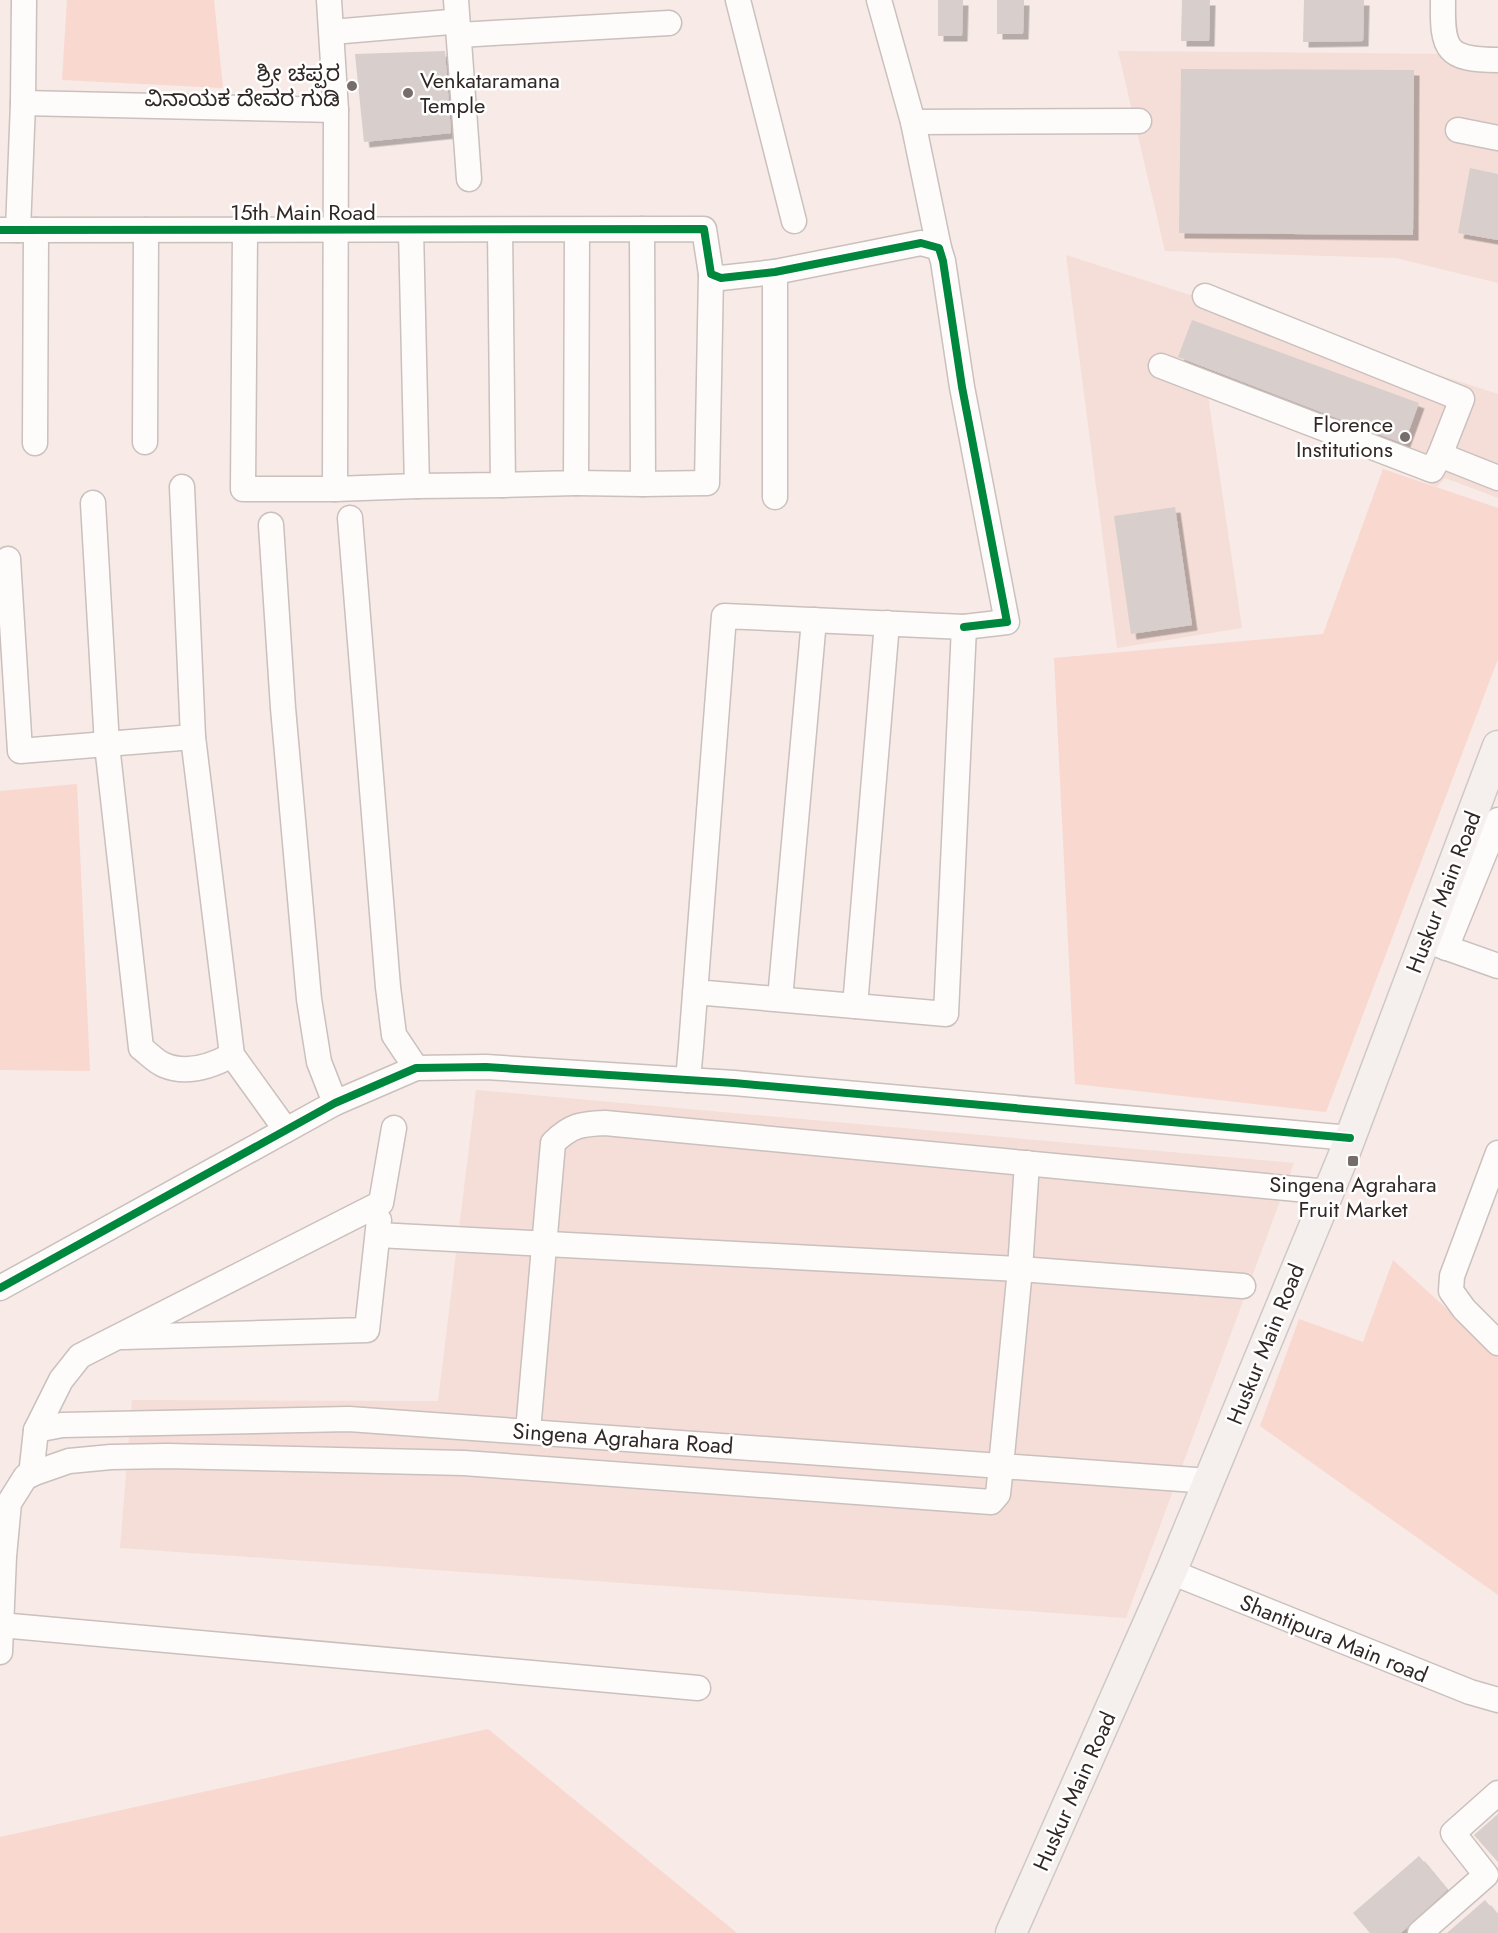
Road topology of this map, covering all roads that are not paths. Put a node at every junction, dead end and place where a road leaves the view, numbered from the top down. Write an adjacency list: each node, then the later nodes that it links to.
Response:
1 (24, 0): 10 (street)
2 (329, 0): 8 (street)
3 (738, 0): 17 (street)
4 (879, 0): 13 (street)
5 (1443, 0): 9 (street)
6 (455, 19): 7 (street); 8 (street); 16 (street)
7 (669, 23)
8 (332, 32): 11 (street)
9 (1498, 60)
10 (23, 103): 11 (street); 18 (street)
11 (336, 110): 21 (street)
12 (1139, 121): 13 (street)
13 (913, 122): 26 (street)
14 (1458, 130): 15 (street)
15 (1498, 138)
16 (470, 179)
17 (794, 221)
18 (18, 230): 19 (street, 15th Main Road); 32 (street)
19 (146, 230): 20 (street, 15th Main Road); 31 (street)
20 (245, 230): 21 (street, 15th Main Road); 40 (street)
21 (337, 230): 22 (street, 15th Main Road); 40 (street)
22 (411, 230): 23 (street, 15th Main Road); 38 (street)
23 (500, 230): 24 (street, 15th Main Road); 37 (street)
24 (577, 230): 25 (street, 15th Main Road); 35 (street)
25 (642, 230): 28 (street, 15th Main Road); 36 (street)
26 (939, 248): 27 (street); 49 (street)
27 (775, 272): 28 (street); 41 (street)
28 (711, 274): 36 (street)
29 (1205, 296): 33 (street)
30 (1161, 366): 33 (street)
31 (145, 442)
32 (35, 443)
33 (1440, 455): 34 (street)
34 (1498, 478)
35 (576, 483): 36 (street); 37 (street)
36 (643, 484)
37 (503, 485): 38 (street)
38 (417, 486): 40 (street)
39 (183, 487): 50 (street)
40 (335, 489)
41 (775, 497)
42 (93, 502): 51 (street)
43 (350, 518): 61 (street)
44 (271, 525): 63 (street)
45 (8, 559): 46 (street)
46 (5, 616): 53 (street)
47 (814, 620): 48 (street); 57 (street); 58 (street)
48 (887, 623): 49 (street); 59 (street)
49 (964, 627): 59 (street)
50 (193, 737): 51 (street); 60 (street)
51 (107, 745): 53 (street); 60 (street)
52 (1498, 746): 55 (main road, Huskur Main Road)
53 (10, 751)
54 (1498, 820): 55 (street)
55 (1436, 944): 56 (street); 66 (main road, Huskur Main Road)
56 (1498, 966)
57 (695, 992): 58 (street); 62 (street)
58 (780, 999): 59 (street)
59 (855, 1006)
60 (232, 1055): 65 (street)
61 (416, 1068): 62 (street); 63 (street)
62 (688, 1080): 66 (street)
63 (335, 1103): 65 (street)
64 (394, 1128): 70 (street)
65 (286, 1130): 75 (street)
66 (1350, 1138): 69 (main road, Huskur Main Road)
67 (1498, 1153): 77 (street)
68 (1027, 1163): 69 (street); 72 (street); 73 (street)
69 (1328, 1192): 82 (main road, Huskur Main Road)
70 (381, 1203): 71 (street); 76 (street)
71 (378, 1235): 72 (street); 76 (street)
72 (544, 1243): 73 (street); 79 (street)
73 (1020, 1269): 74 (street); 80 (street)
74 (1243, 1286)
75 (0, 1288)
76 (115, 1337): 78 (street)
77 (1498, 1343)
78 (36, 1430): 79 (street, Singena Agrahara Road); 81 (street)
79 (528, 1431): 80 (street, Singena Agrahara Road)
80 (1001, 1466): 81 (street); 82 (street, Singena Agrahara Road)
81 (31, 1474): 84 (street)
82 (1209, 1481): 83 (main road, Huskur Main Road)
83 (1171, 1572): 87 (street, Shantipura Main road); 89 (main road, Huskur Main Road)
84 (0, 1625): 85 (street); 86 (street)
85 (0, 1652)
86 (698, 1688)
87 (1498, 1700)
88 (1498, 1793): 90 (street)
89 (1011, 1933)
90 (1420, 1933)

